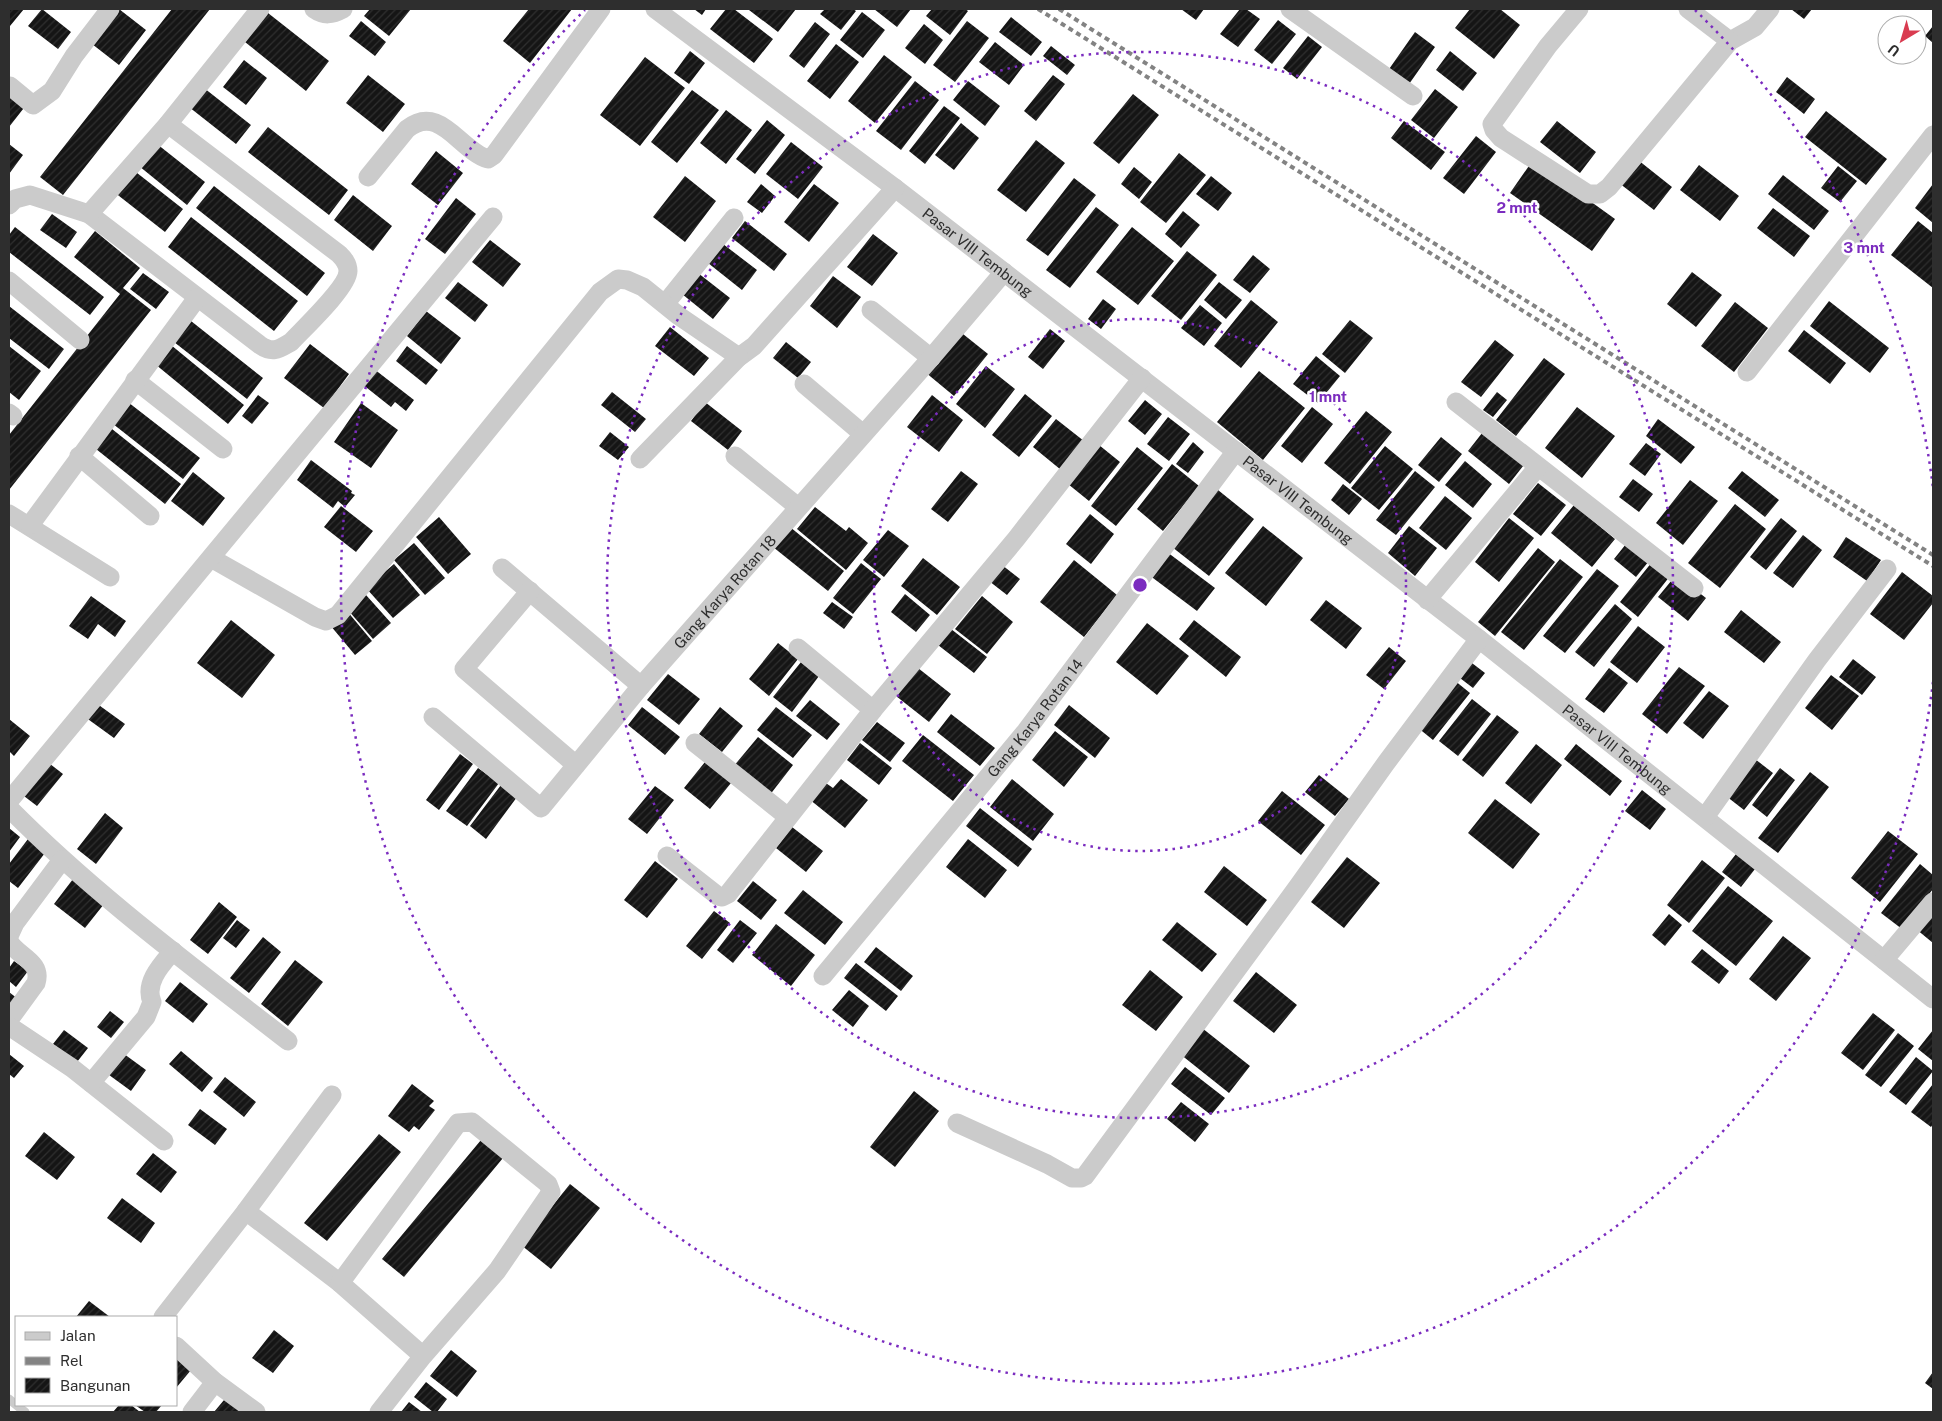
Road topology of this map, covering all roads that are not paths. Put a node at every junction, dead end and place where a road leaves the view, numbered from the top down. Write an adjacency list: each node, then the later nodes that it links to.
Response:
1 (110, 9): 12 (street)
2 (260, 9): 14 (street)
3 (314, 9): 4 (street)
4 (343, 9)
5 (601, 9): 16 (street)
6 (655, 9): 17 (street, Pasar VIII Tembung)
7 (1290, 9): 13 (street)
8 (1579, 9): 11 (street)
9 (1688, 9): 11 (street)
10 (1770, 9): 11 (street)
11 (1730, 41)
12 (10, 86)
13 (1413, 96)
14 (168, 124): 19 (street); 24 (street)
15 (1933, 135): 30 (street)
16 (368, 178)
17 (895, 188): 22 (street, Pasar VIII Tembung); 28 (street)
18 (9, 205): 19 (street)
19 (89, 214): 24 (street)
20 (493, 217): 46 (street)
21 (734, 218): 25 (street)
22 (1004, 272): 29 (street, Gang Karya Rotan 18); 31 (street, Pasar VIII Tembung)
23 (9, 281): 27 (street)
24 (197, 298): 32 (street)
25 (665, 304): 28 (street); 46 (street)
26 (871, 310): 29 (street)
27 (80, 340)
28 (739, 357): 40 (street)
29 (931, 358): 35 (street, Gang Karya Rotan 18)
30 (1747, 372)
31 (1142, 378): 37 (street, Pasar VIII Tembung); 56 (street)
32 (135, 380): 36 (street); 38 (street)
33 (804, 384): 35 (street)
34 (1456, 402): 41 (street)
35 (863, 434): 42 (street, Gang Karya Rotan 18)
36 (223, 449)
37 (1236, 451): 52 (street, Pasar VIII Tembung); 71 (street, Gang Karya Rotan 14)
38 (79, 456): 44 (street); 45 (street)
39 (735, 456): 42 (street)
40 (640, 458)
41 (1538, 467): 50 (street); 52 (street)
42 (798, 507): 55 (street, Gang Karya Rotan 18)
43 (9, 514): 45 (street)
44 (150, 516)
45 (30, 525): 49 (street)
46 (212, 558): 60 (street)
47 (502, 568): 51 (street)
48 (1887, 569): 62 (street)
49 (110, 577)
50 (1694, 588)
51 (530, 591): 55 (street); 59 (street)
52 (1426, 600): 53 (street, Pasar VIII Tembung)
53 (1479, 639): 62 (street, Pasar VIII Tembung); 78 (street)
54 (798, 648): 56 (street)
55 (641, 686): 59 (street, Gang Karya Rotan 18)
56 (873, 710): 63 (street)
57 (433, 717): 59 (street, Gang Karya Rotan 18)
58 (695, 744): 63 (street)
59 (576, 765)
60 (9, 801)
61 (9, 808): 65 (street)
62 (1705, 817): 70 (street, Pasar VIII Tembung)
63 (788, 818): 64 (street)
64 (668, 856)
65 (62, 860): 67 (street); 69 (street)
66 (1933, 902): 70 (street)
67 (9, 936)
68 (9, 941): 73 (street)
69 (172, 951): 75 (street); 76 (street)
70 (1884, 960): 72 (street, Pasar VIII Tembung)
71 (823, 976)
72 (1933, 999)
73 (9, 1020)
74 (9, 1026): 76 (street)
75 (288, 1041)
76 (91, 1083): 79 (street)
77 (332, 1095): 80 (street)
78 (957, 1122)
79 (164, 1141)
80 (246, 1211): 81 (street); 82 (street)
81 (340, 1283): 84 (street); 84 (street)
82 (164, 1316)
83 (178, 1348): 85 (street)
84 (423, 1356): 88 (street)
85 (215, 1382): 86 (street); 87 (street)
86 (192, 1412)
87 (256, 1412)
88 (379, 1412)

